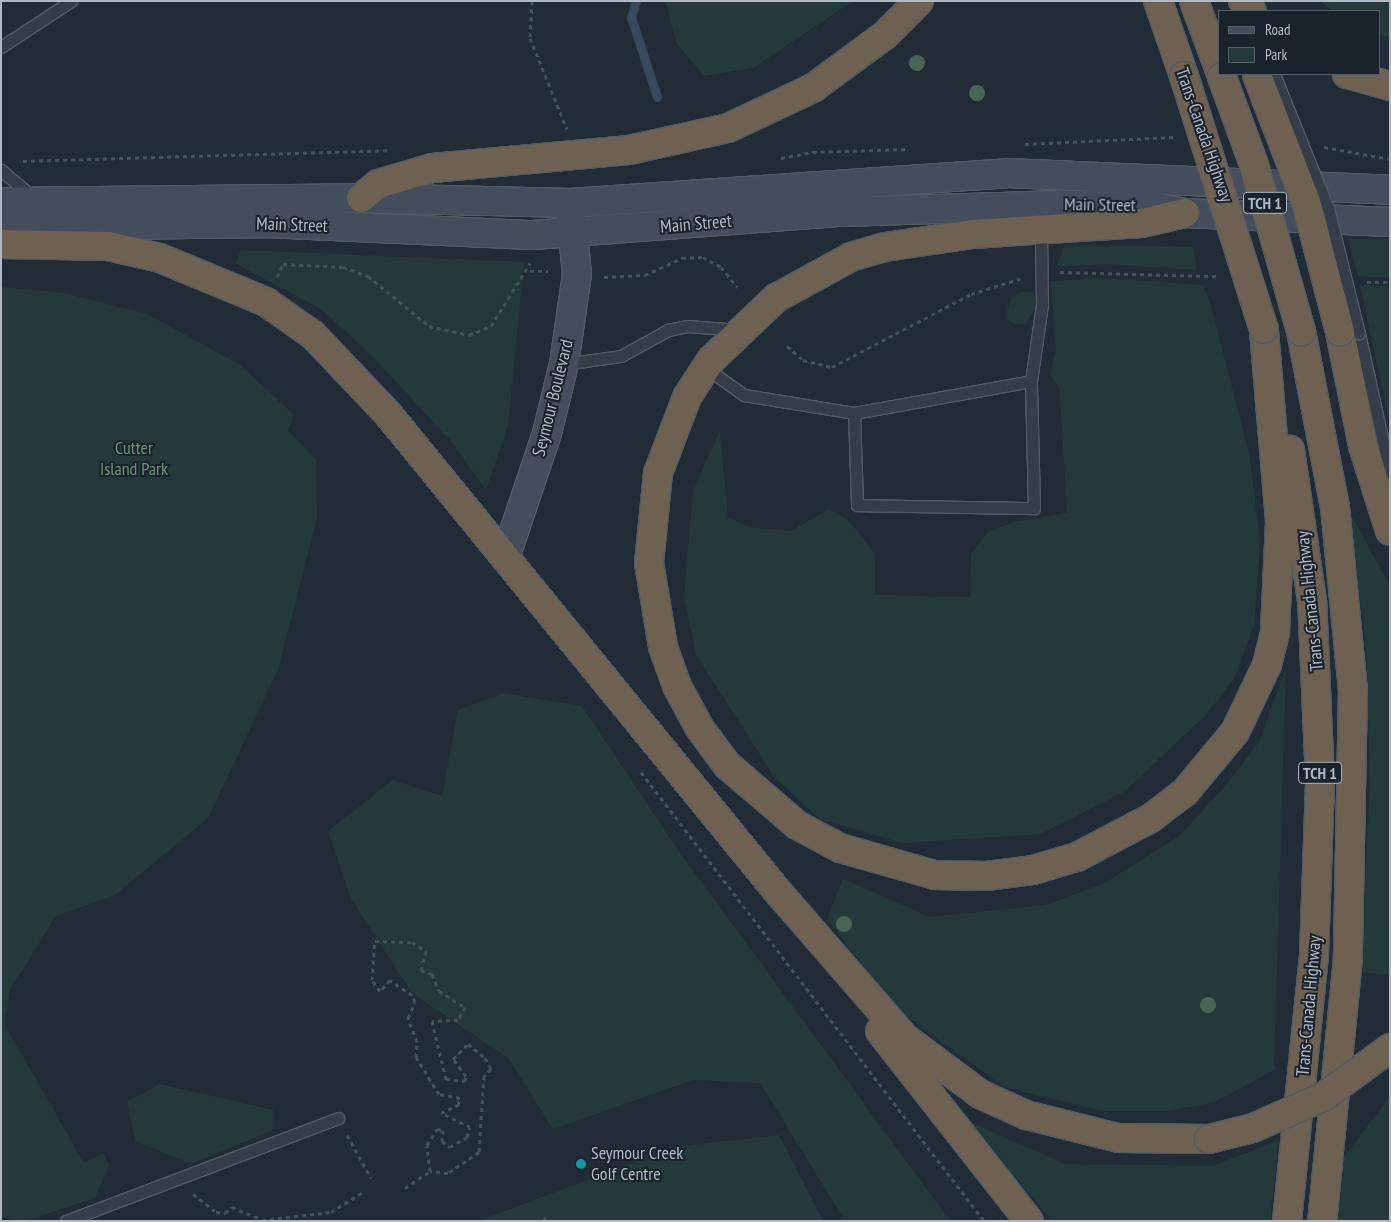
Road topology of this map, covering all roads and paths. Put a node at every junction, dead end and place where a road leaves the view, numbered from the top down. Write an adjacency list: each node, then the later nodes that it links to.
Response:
1 (71, 1): 6 (lane)
2 (532, 1): 12 (path)
3 (919, 1): 17 (highway)
4 (1158, 1): 32 (highway, Trans-Canada Highway / TCH 1, bridge)
5 (1194, 1): 7 (highway, Trans-Canada Highway / TCH 1)
6 (1, 47)
7 (1218, 66)
8 (1221, 75): 57 (highway, Trans-Canada Highway / TCH 1, bridge)
9 (1266, 75): 34 (highway, bridge)
10 (1351, 75): 11 (highway)
11 (1390, 86)
12 (568, 132)
13 (400, 149): 14 (path)
14 (11, 162)
15 (1, 170): 19 (lane)
16 (1390, 190): 20 (main road, Main Street)
17 (360, 198): 19 (main road, Main Street); 20 (main road, Main Street)
18 (1, 202): 19 (main road, Main Street)
19 (40, 202)
20 (570, 203): 25 (main road, Seymour Boulevard)
21 (1185, 213): 22 (main road, Main Street); 24 (highway); 25 (main road, Main Street)
22 (1390, 222)
23 (1, 226): 25 (main road, Main Street)
24 (1041, 228): 28 (lane); 33 (highway)
25 (571, 233): 36 (main road, Seymour Boulevard)
26 (1, 244): 42 (highway)
27 (547, 271): 30 (path)
28 (1042, 273): 35 (path); 38 (lane)
29 (621, 278): 31 (path)
30 (275, 283)
31 (737, 287)
32 (1264, 328): 37 (highway); 56 (highway, Trans-Canada Highway / TCH 1)
33 (739, 330): 36 (lane); 37 (highway)
34 (1350, 332): 40 (lane); 41 (highway)
35 (788, 346)
36 (564, 364): 42 (main road, Seymour Boulevard)
37 (706, 368): 39 (lane)
38 (1030, 381): 39 (lane); 39 (lane)
39 (854, 414)
40 (1390, 474)
41 (1390, 531)
42 (506, 558): 44 (highway)
43 (636, 766): 54 (path)
44 (778, 892): 45 (highway, bridge); 55 (highway)
45 (1390, 1048)
46 (338, 1118): 48 (lane); 49 (path)
47 (430, 1171): 47 (path); 50 (path)
48 (182, 1176): 52 (path); 53 (lane)
49 (371, 1178)
50 (406, 1188)
51 (363, 1192): 52 (path)
52 (304, 1219)
53 (66, 1221)
54 (984, 1221)
55 (1029, 1221)
56 (1287, 1221)
57 (1322, 1221)

